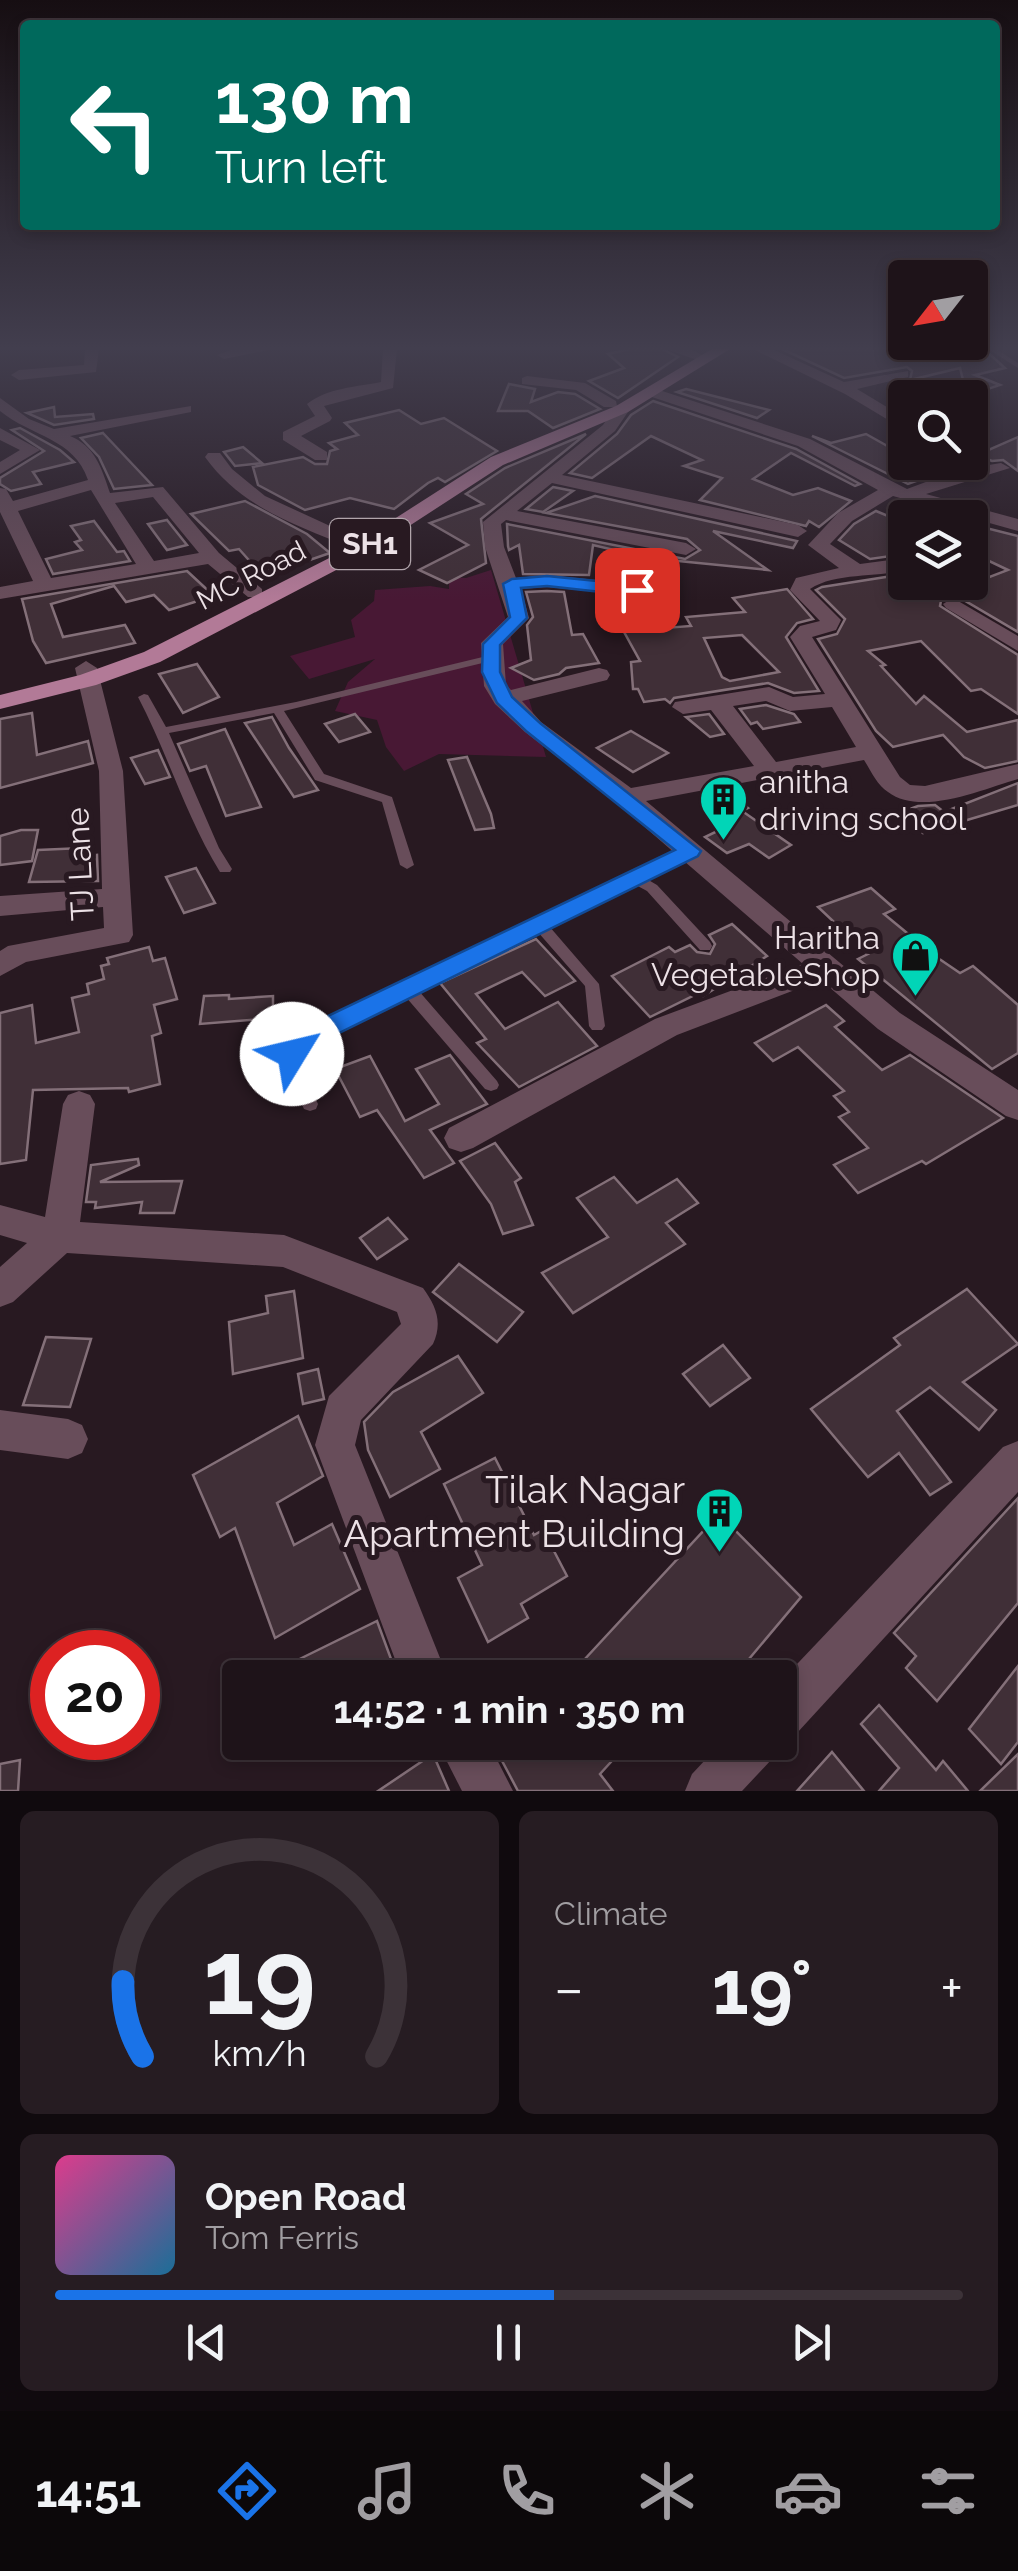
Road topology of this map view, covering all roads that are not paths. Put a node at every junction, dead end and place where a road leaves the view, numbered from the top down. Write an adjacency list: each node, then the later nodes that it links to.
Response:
1 (42, 433): 9 (street)
2 (64, 433): 9 (street)
3 (296, 433): 10 (street)
4 (545, 433): 22 (main road, MC Road / SH1)
5 (558, 433): 36 (main road, MC Road / SH1)
6 (604, 433): 14 (street)
7 (777, 433): 16 (street)
8 (0, 434): 12 (street)
9 (47, 436): 15 (street)
10 (322, 456)
11 (214, 457): 22 (street)
12 (0, 469)
13 (1009, 471): 16 (street)
14 (549, 477): 18 (street); 21 (street)
15 (100, 491): 17 (street); 24 (street); 26 (street)
16 (899, 492): 19 (street); 27 (street)
17 (4, 500): 28 (street)
18 (504, 514): 23 (street); 29 (street)
19 (990, 518): 20 (street)
20 (1018, 526)
21 (798, 531)
22 (356, 543): 31 (main road, MC Road / SH1)
23 (686, 549)
24 (212, 556): 26 (street); 31 (street)
25 (888, 569): 27 (street)
26 (150, 570): 28 (street)
27 (856, 570): 41 (street)
28 (44, 584): 30 (street)
29 (512, 584): 32 (street); 35 (street)
30 (0, 592)
31 (254, 593): 36 (main road, MC Road / SH1)
32 (668, 594)
33 (954, 604): 34 (street)
34 (1018, 645)
35 (492, 658): 40 (street); 45 (lane)
36 (87, 674): 38 (main road, MC Road / SH1); 42 (main road, MC Road / SH1); 55 (street, TJ Lane)
37 (599, 675): 40 (street)
38 (0, 690)
39 (144, 697): 46 (lane)
40 (504, 699): 50 (street)
41 (840, 700): 43 (street); 47 (street)
42 (0, 702)
43 (717, 702): 44 (street); 49 (street)
44 (684, 706)
45 (277, 709): 46 (lane); 52 (lane)
46 (162, 731): 53 (lane)
47 (871, 752): 48 (street); 49 (street)
48 (1018, 771)
49 (769, 772): 50 (street)
50 (626, 797): 51 (street)
51 (690, 851): 54 (lane); 60 (street)
52 (407, 865)
53 (225, 869)
54 (634, 878): 57 (lane); 58 (lane)
55 (116, 897): 56 (street); 59 (street, TJ Lane)
56 (0, 906)
57 (540, 924): 61 (lane); 62 (lane)
58 (705, 946)
59 (0, 965)
60 (828, 966): 66 (street); 67 (street)
61 (409, 990): 63 (lane); 65 (lane)
62 (597, 1026)
63 (491, 1085)
64 (80, 1104): 69 (street)
65 (310, 1104)
66 (1018, 1107)
67 (461, 1138)
68 (0, 1220): 69 (street)
69 (60, 1236): 70 (street); 74 (street)
70 (0, 1290)
71 (0, 1430): 72 (street)
72 (68, 1439)
73 (1018, 1462): 75 (street)
74 (418, 1660)
75 (797, 1698)
76 (471, 1760): 78 (street)
77 (738, 1760): 79 (street)
78 (489, 1791)
79 (709, 1791)

